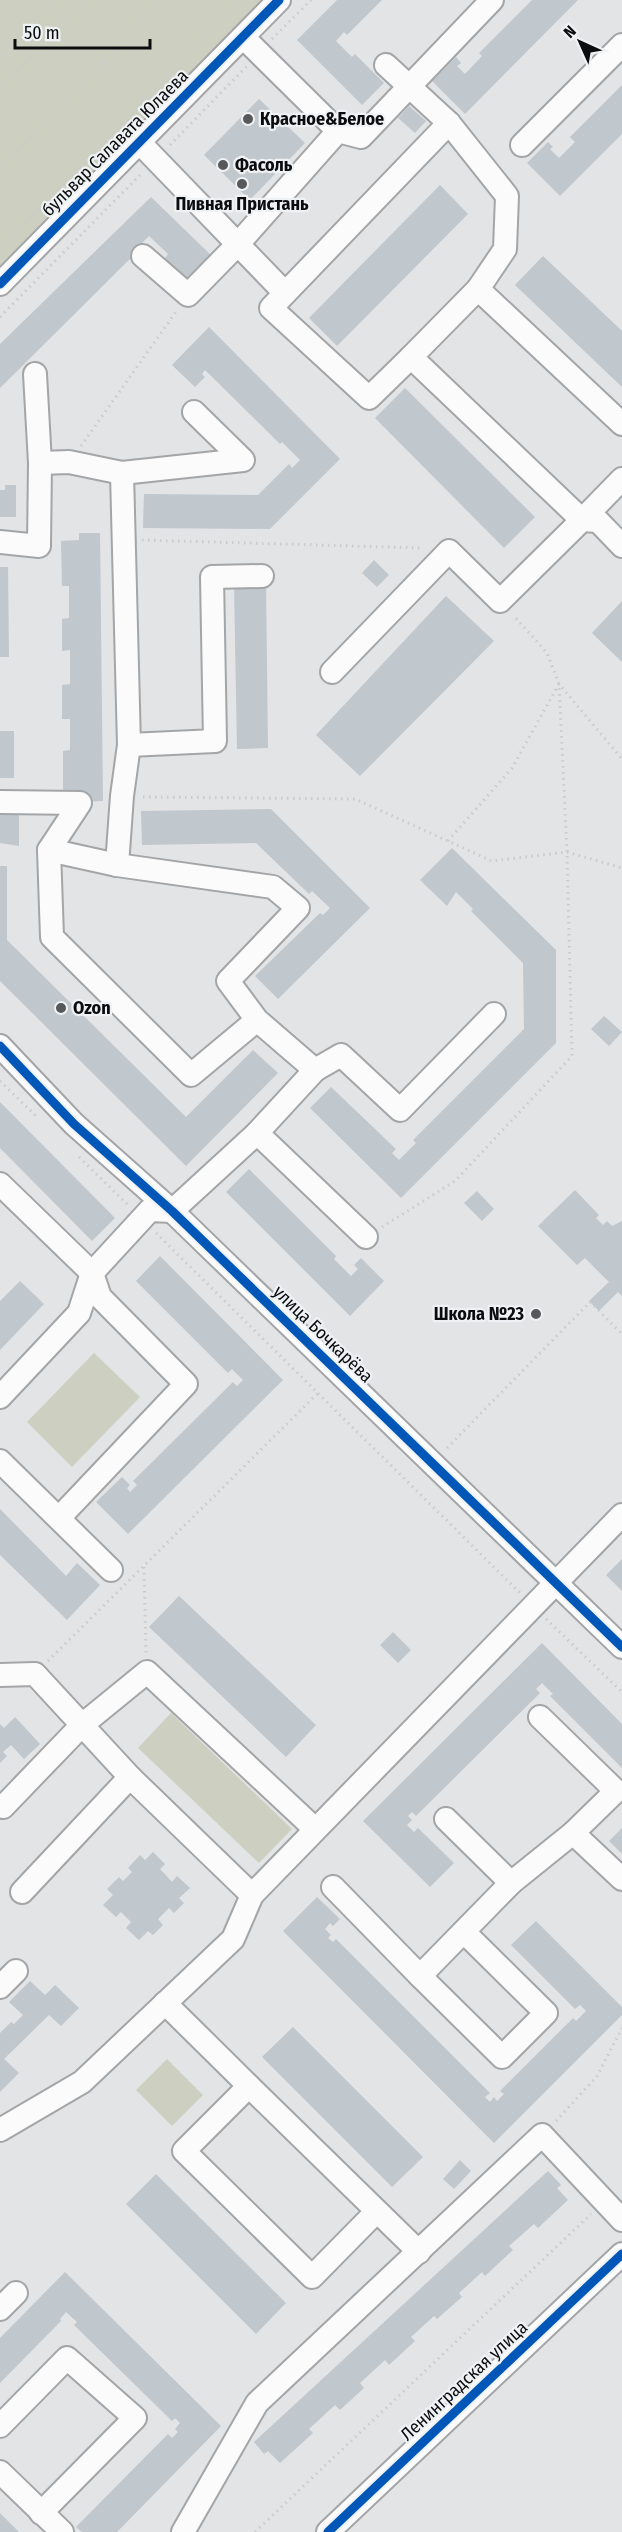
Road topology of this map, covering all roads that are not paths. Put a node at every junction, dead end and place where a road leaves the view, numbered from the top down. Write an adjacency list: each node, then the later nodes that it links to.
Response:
1 (279, 0): 3 (street, бульвар Салавата Юлаева)
2 (492, 0): 6 (street)
3 (243, 37): 8 (street); 9 (street, бульвар Салавата Юлаева)
4 (622, 45): 10 (street)
5 (386, 64): 6 (street)
6 (411, 87): 7 (street); 8 (street)
7 (449, 123): 14 (street); 15 (street)
8 (338, 131): 11 (street)
9 (139, 142): 11 (street); 13 (street, бульвар Салавата Юлаева)
10 (522, 145)
11 (237, 245): 12 (street); 15 (street)
12 (143, 256)
13 (0, 284)
14 (477, 289): 16 (street); 19 (street)
15 (285, 293): 16 (street)
16 (411, 357): 23 (street)
17 (35, 374): 20 (street)
18 (194, 412): 21 (street)
19 (622, 424)
20 (40, 463): 21 (street); 24 (street)
21 (122, 473): 28 (street)
22 (622, 479): 23 (street)
23 (582, 520): 25 (street); 27 (street)
24 (0, 542)
25 (622, 546)
26 (262, 576): 28 (street)
27 (332, 672)
28 (129, 745): 31 (street)
29 (0, 802): 30 (street)
30 (49, 850): 31 (street); 33 (street)
31 (117, 865): 33 (street)
32 (494, 1014): 35 (street)
33 (257, 1020): 35 (street)
34 (2, 1051): 38 (street, улица Бочкарёва)
35 (315, 1070): 36 (street)
36 (257, 1133): 38 (street); 39 (street)
37 (0, 1184): 40 (street)
38 (172, 1211): 40 (street); 46 (street, улица Бочкарёва)
39 (366, 1237)
40 (92, 1273): 41 (street); 44 (street)
41 (0, 1397)
42 (0, 1461): 44 (street)
43 (622, 1515): 46 (street)
44 (59, 1518): 45 (street)
45 (111, 1570)
46 (555, 1583): 47 (street, улица Бочкарёва); 54 (street)
47 (622, 1647)
48 (0, 1675): 50 (street)
49 (540, 1717): 55 (street)
50 (82, 1725): 51 (street); 52 (street); 54 (street)
51 (130, 1776): 59 (street); 60 (street)
52 (3, 1807)
53 (446, 1819): 57 (street)
54 (315, 1829): 60 (street)
55 (573, 1833): 56 (street); 57 (street)
56 (622, 1879)
57 (511, 1883): 61 (street)
58 (333, 1887): 63 (street)
59 (22, 1892)
60 (252, 1895): 65 (street)
61 (464, 1932): 63 (street); 63 (street)
62 (16, 1971): 64 (street)
63 (420, 1976)
64 (0, 1987)
65 (165, 2003): 66 (street); 67 (street)
66 (249, 2085): 68 (street); 68 (street)
67 (0, 2130)
68 (377, 2211): 70 (street)
69 (622, 2220): 70 (street)
70 (418, 2252): 78 (street)
71 (622, 2254): 79 (street, Ленинградская улица)
72 (16, 2293): 73 (street)
73 (0, 2309)
74 (0, 2426): 76 (street)
75 (0, 2472): 76 (street)
76 (41, 2512): 77 (street)
77 (62, 2532)
78 (183, 2532)
79 (328, 2532)

